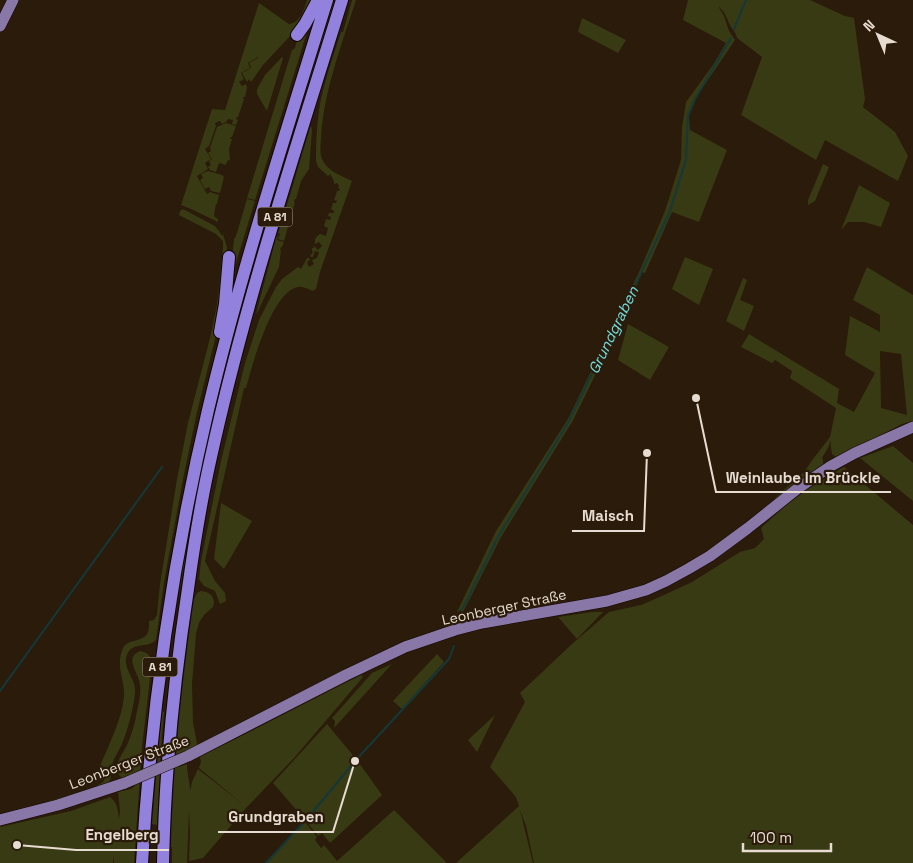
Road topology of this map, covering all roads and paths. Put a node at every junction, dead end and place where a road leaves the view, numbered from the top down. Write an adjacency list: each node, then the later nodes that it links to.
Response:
1 (13, 0): 5 (main road)
2 (318, 0): 6 (highway)
3 (328, 0): 11 (highway, A 81)
4 (342, 0): 7 (highway, A 81)
5 (0, 26)
6 (296, 35)
7 (327, 48): 8 (highway); 12 (highway, A 81)
8 (318, 103)
9 (229, 257): 11 (highway)
10 (251, 330): 12 (highway)
11 (220, 362): 15 (highway, A 81)
12 (228, 387): 16 (highway, A 81)
13 (913, 427): 14 (main road, Leonberger Straße, bridge)
14 (0, 820)
15 (142, 863)
16 (163, 863)

